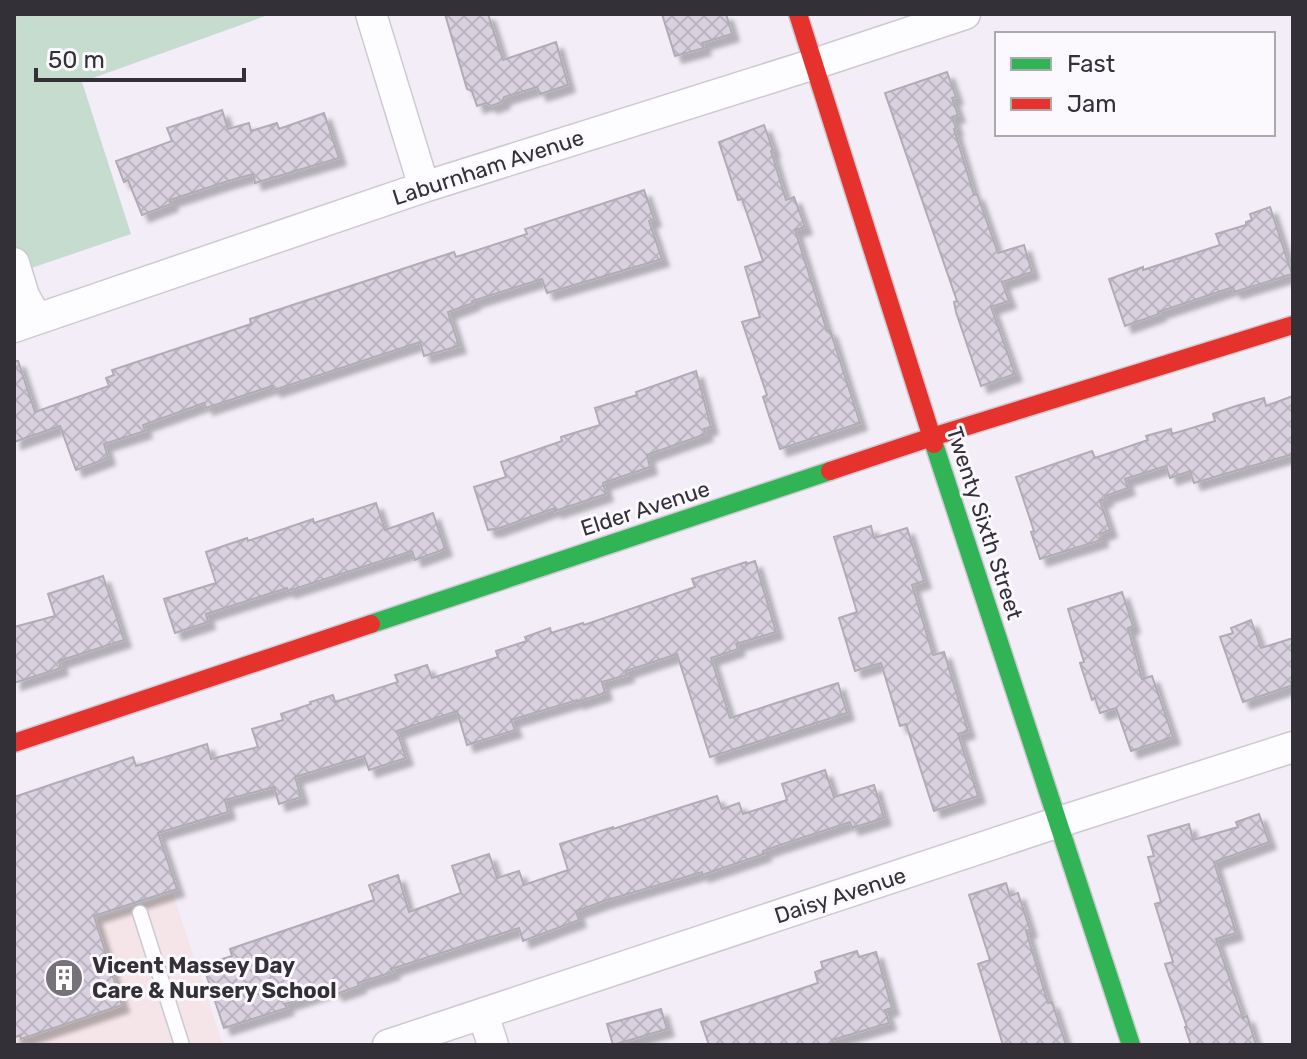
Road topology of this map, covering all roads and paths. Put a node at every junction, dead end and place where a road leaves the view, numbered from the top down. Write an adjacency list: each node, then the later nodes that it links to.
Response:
1 (371, 14): 5 (street)
2 (798, 14): 4 (street, Twenty Sixth Street)
3 (965, 14): 4 (street, Laburnham Avenue)
4 (814, 64): 5 (street, Laburnham Avenue); 9 (street, Twenty Sixth Street)
5 (424, 187): 7 (street, Laburnham Avenue)
6 (14, 263): 7 (street)
7 (26, 323)
8 (1293, 325): 9 (street, Elder Avenue)
9 (932, 437): 10 (street, Elder Avenue); 12 (street, Twenty Sixth Street)
10 (14, 743)
11 (1293, 747): 12 (street, Daisy Avenue)
12 (1059, 822): 14 (street, Daisy Avenue); 18 (street, Twenty Sixth Street)
13 (140, 913): 15 (lane)
14 (483, 1014): 16 (street, Daisy Avenue); 17 (street)
15 (182, 1045)
16 (388, 1045)
17 (493, 1045)
18 (1131, 1045)

